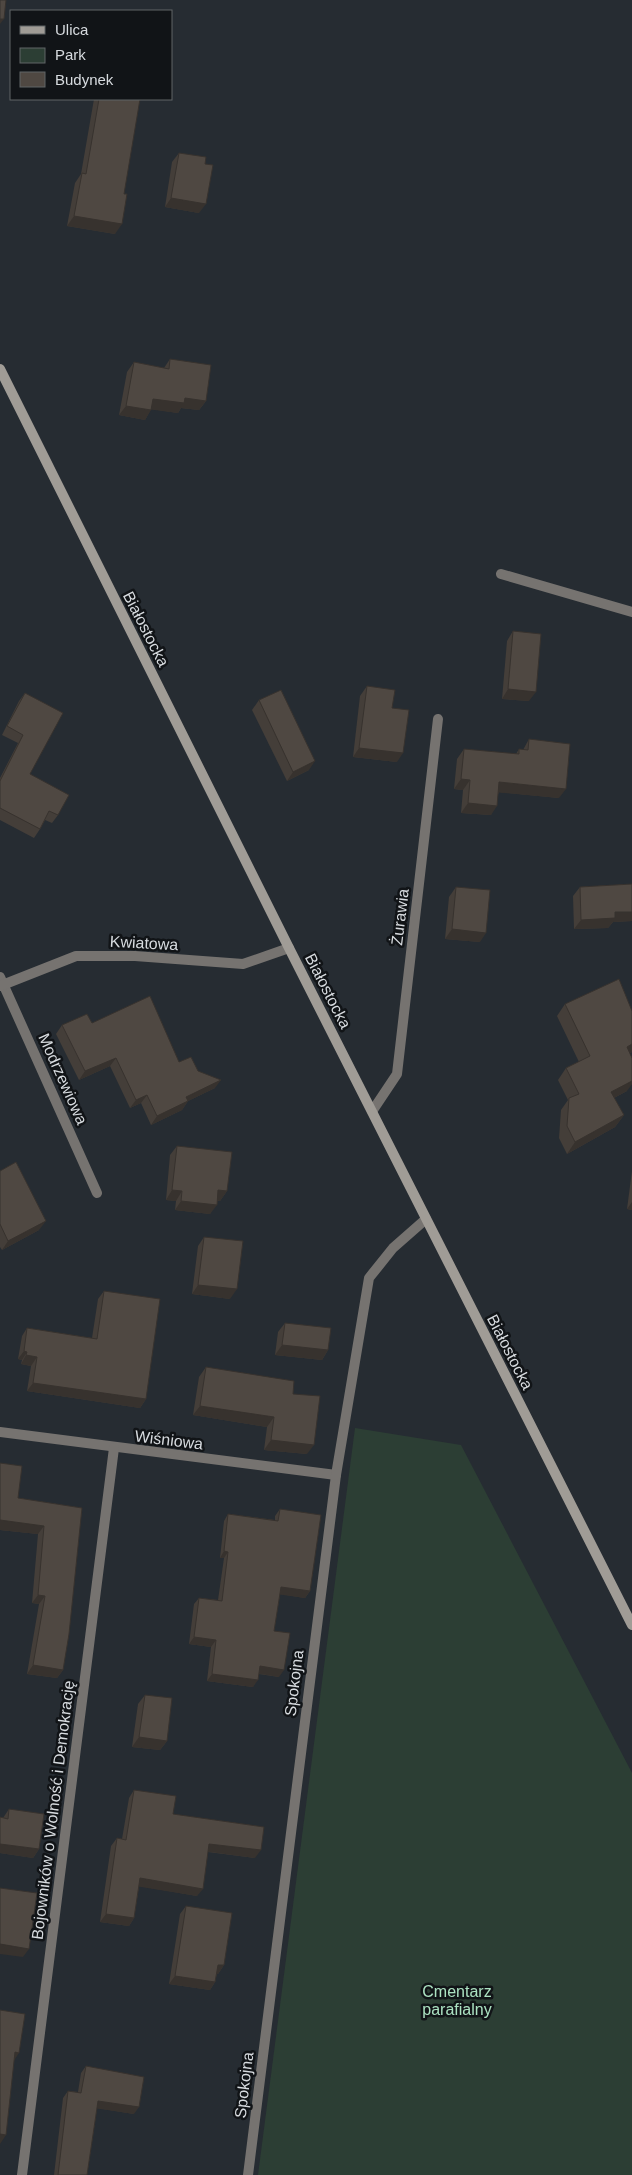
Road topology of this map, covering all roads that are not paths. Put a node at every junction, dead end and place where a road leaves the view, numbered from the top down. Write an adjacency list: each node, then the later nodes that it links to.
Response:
1 (0, 368): 5 (street, Białostocka)
2 (501, 574): 3 (street)
3 (632, 612)
4 (438, 719): 7 (street, Żurawia)
5 (289, 948): 6 (street, Kwiatowa); 7 (street, Białostocka)
6 (1, 983): 8 (street, Modrzewiowa)
7 (373, 1110): 9 (street, Białostocka)
8 (97, 1194)
9 (426, 1219): 12 (street, Spokojna); 13 (street, Białostocka)
10 (0, 1432): 11 (street, Wiśniowa)
11 (114, 1448): 12 (street, Wiśniowa); 14 (street, Bojowników o Wolność i Demokrację)
12 (336, 1475): 15 (street, Spokojna)
13 (632, 1625)
14 (22, 2175)
15 (248, 2175)

